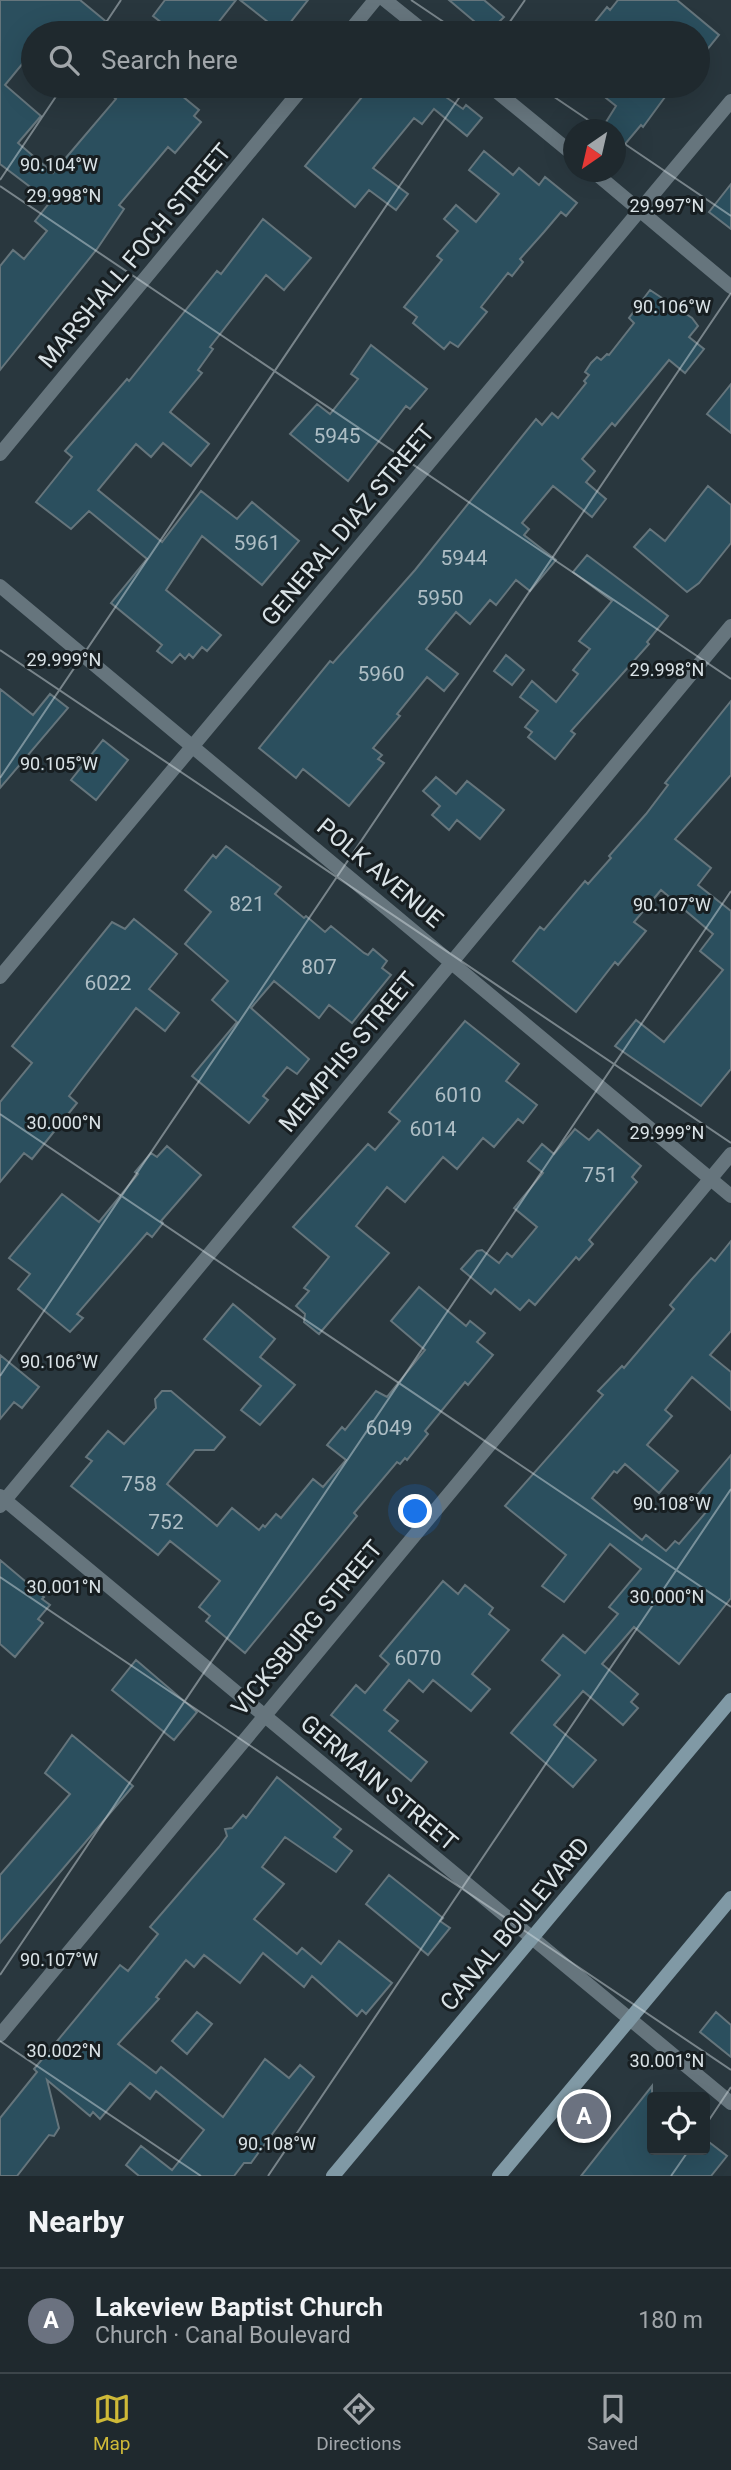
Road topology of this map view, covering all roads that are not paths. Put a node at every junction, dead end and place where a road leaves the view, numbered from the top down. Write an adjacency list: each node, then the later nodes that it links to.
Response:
1 (375, 0): 3 (street)
2 (385, 0): 4 (street)
3 (358, 21)
4 (411, 21)
5 (294, 98): 12 (street, MARSHALL FOCH STREET)
6 (504, 98): 8 (street)
7 (731, 101): 10 (street, GENERAL DIAZ STREET)
8 (563, 147)
9 (606, 182): 10 (street)
10 (641, 210): 11 (street); 15 (street, GENERAL DIAZ STREET)
11 (731, 287)
12 (0, 454)
13 (0, 586): 15 (street, POLK AVENUE)
14 (731, 626): 16 (street, MEMPHIS STREET)
15 (193, 747): 16 (street, POLK AVENUE); 17 (street, GENERAL DIAZ STREET)
16 (452, 962): 19 (street, POLK AVENUE); 21 (street, MEMPHIS STREET)
17 (0, 977)
18 (731, 1154): 19 (street, VICKSBURG STREET)
19 (710, 1179): 20 (street, POLK AVENUE); 23 (street, VICKSBURG STREET)
20 (731, 1196)
21 (2, 1501): 23 (street, GERMAIN STREET)
22 (731, 1700): 25 (main road, CANAL BOULEVARD)
23 (263, 1716): 25 (street, GERMAIN STREET); 27 (street, VICKSBURG STREET)
24 (731, 1898): 26 (main road)
25 (533, 1939): 26 (street, GERMAIN STREET); 29 (main road, CANAL BOULEVARD)
26 (629, 2017): 28 (street, GERMAIN STREET); 30 (main road)
27 (0, 2035)
28 (731, 2103)
29 (332, 2176)
30 (499, 2176)

